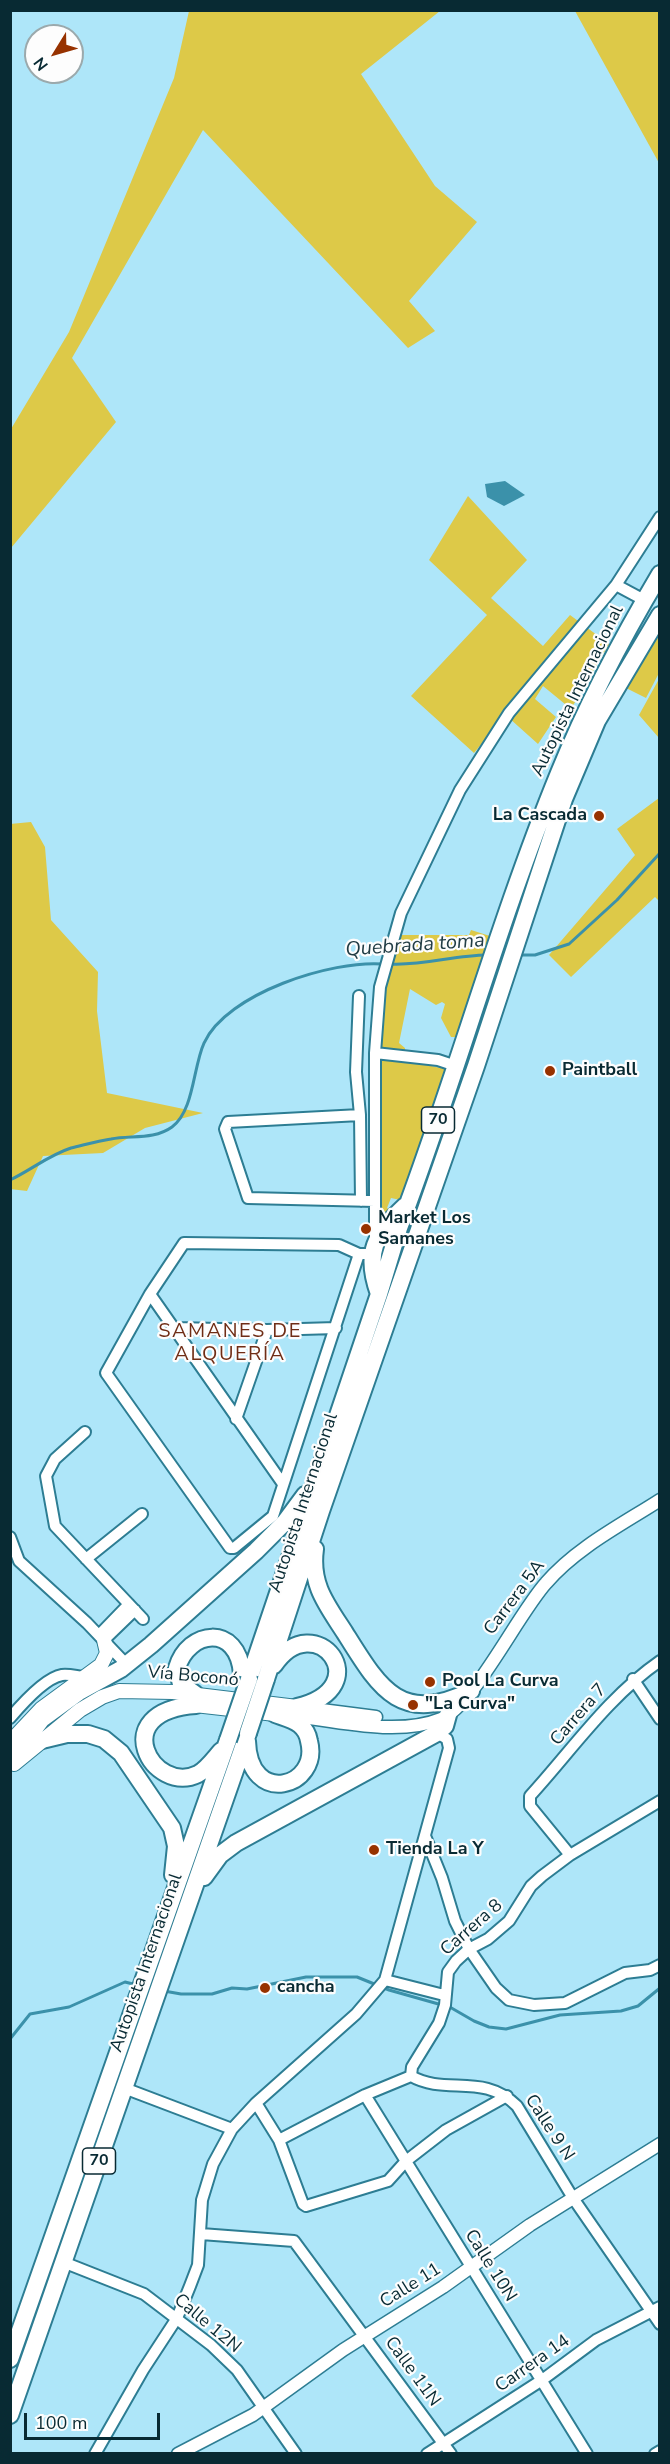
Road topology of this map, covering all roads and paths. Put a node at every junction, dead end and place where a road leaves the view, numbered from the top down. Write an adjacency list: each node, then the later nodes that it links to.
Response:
1 (660, 518): 3 (street)
2 (660, 574): 4 (highway, Autopista Internacional / 70)
3 (616, 585): 4 (street); 7 (street)
4 (644, 600): 8 (highway, Autopista Internacional / 70)
5 (660, 615): 24 (highway, Autopista Internacional / 70)
6 (359, 996): 9 (street)
7 (375, 1053): 8 (street); 11 (street)
8 (456, 1066): 12 (highway, Autopista Internacional / 70)
9 (360, 1115): 10 (street); 10 (street)
10 (361, 1201): 11 (street)
11 (375, 1201): 13 (street)
12 (409, 1203): 13 (highway); 15 (highway, Autopista Internacional / 70)
13 (369, 1250): 14 (street); 15 (highway); 17 (street)
14 (150, 1294): 16 (street); 22 (street)
15 (379, 1294): 21 (highway, Autopista Internacional / 70)
16 (174, 1328): 18 (street); 19 (street)
17 (336, 1328): 18 (street); 22 (street)
18 (267, 1330): 19 (street)
19 (236, 1419): 22 (street)
20 (85, 1432): 27 (street)
21 (319, 1471): 32 (highway); 33 (highway, Autopista Internacional / 70)
22 (283, 1484)
23 (660, 1500): 36 (street, Carrera 5A)
24 (321, 1511): 33 (highway, Autopista Internacional / 70); 36 (highway)
25 (142, 1514): 27 (street)
26 (10, 1536): 30 (street)
27 (86, 1559): 28 (street)
28 (132, 1607): 29 (street); 30 (street)
29 (143, 1619)
30 (101, 1637): 32 (street); 34 (main road)
31 (660, 1661): 35 (street, Carrera 7)
32 (127, 1665): 50 (highway)
33 (256, 1676): 38 (highway); 39 (highway); 46 (highway, Autopista Internacional / 70, bridge); 49 (highway, Autopista Internacional / 70, bridge)
34 (87, 1677): 37 (street); 40 (main road)
35 (633, 1679): 44 (street); 54 (street, Carrera 7)
36 (471, 1690): 39 (street, Carrera 5A); 42 (street, Carrera 5A)
37 (31, 1696): 40 (street); 43 (street)
38 (196, 1700): 39 (main road, Vía Boconó); 41 (main road, Vía Boconó); 47 (main road, Vía Boconó); 49 (highway)
39 (297, 1707)
40 (41, 1709): 48 (main road)
41 (275, 1714): 42 (street); 46 (highway)
42 (448, 1715): 45 (highway)
43 (10, 1718)
44 (660, 1719)
45 (437, 1733): 53 (street); 55 (highway)
46 (247, 1735): 55 (highway, Autopista Internacional / 70)
47 (42, 1740): 51 (main road, Vía Boconó); 56 (highway)
48 (10, 1742)
49 (227, 1743): 56 (highway, Autopista Internacional / 70)
50 (10, 1761)
51 (10, 1768)
52 (660, 1801): 54 (street, Carrera 8)
53 (425, 1836): 57 (street); 59 (street)
54 (570, 1855): 57 (street, Carrera 8)
55 (187, 1907): 62 (highway, Autopista Internacional / 70)
56 (164, 1926): 78 (highway, Autopista Internacional / 70)
57 (469, 1949): 58 (street); 60 (street, Carrera 8)
58 (660, 1965)
59 (385, 1980): 60 (street); 65 (street)
60 (444, 1995): 61 (street, Carrera 8)
61 (411, 2076): 63 (street); 64 (street, Calle 9 N)
62 (124, 2088): 66 (street); 72 (highway, Autopista Internacional / 70)
63 (365, 2094): 67 (street); 69 (street, Calle 10N)
64 (507, 2096): 69 (street); 70 (street, Calle 9 N)
65 (256, 2103): 66 (street); 67 (street)
66 (232, 2129): 71 (street)
67 (279, 2140): 69 (street)
68 (660, 2144): 70 (street, Calle 11)
69 (406, 2161): 73 (street, Calle 10N)
70 (573, 2198): 73 (street, Calle 11); 74 (street, Calle 9 N)
71 (201, 2234): 75 (street); 77 (street, Calle 11N)
72 (63, 2262): 75 (street, Calle 12N); 81 (highway, Autopista Internacional / 70)
73 (472, 2268): 77 (street, Calle 11); 79 (street, Calle 10N)
74 (655, 2309): 76 (street, Calle 9 N); 79 (street, Carrera 14)
75 (177, 2318): 80 (street, Calle 12N); 84 (street)
76 (660, 2324)
77 (365, 2336): 80 (street, Calle 11); 82 (street, Calle 11N)
78 (10, 2359)
79 (542, 2380): 82 (street, Carrera 14); 89 (street, Calle 10N)
80 (264, 2407): 85 (street, Calle 11); 86 (street, Calle 12N)
81 (10, 2415)
82 (443, 2443): 87 (street, Carrera 14); 88 (street, Calle 11N)
83 (660, 2451): 90 (street)
84 (95, 2454)
85 (178, 2454)
86 (296, 2454)
87 (428, 2454)
88 (451, 2454)
89 (587, 2454)
90 (656, 2454)

